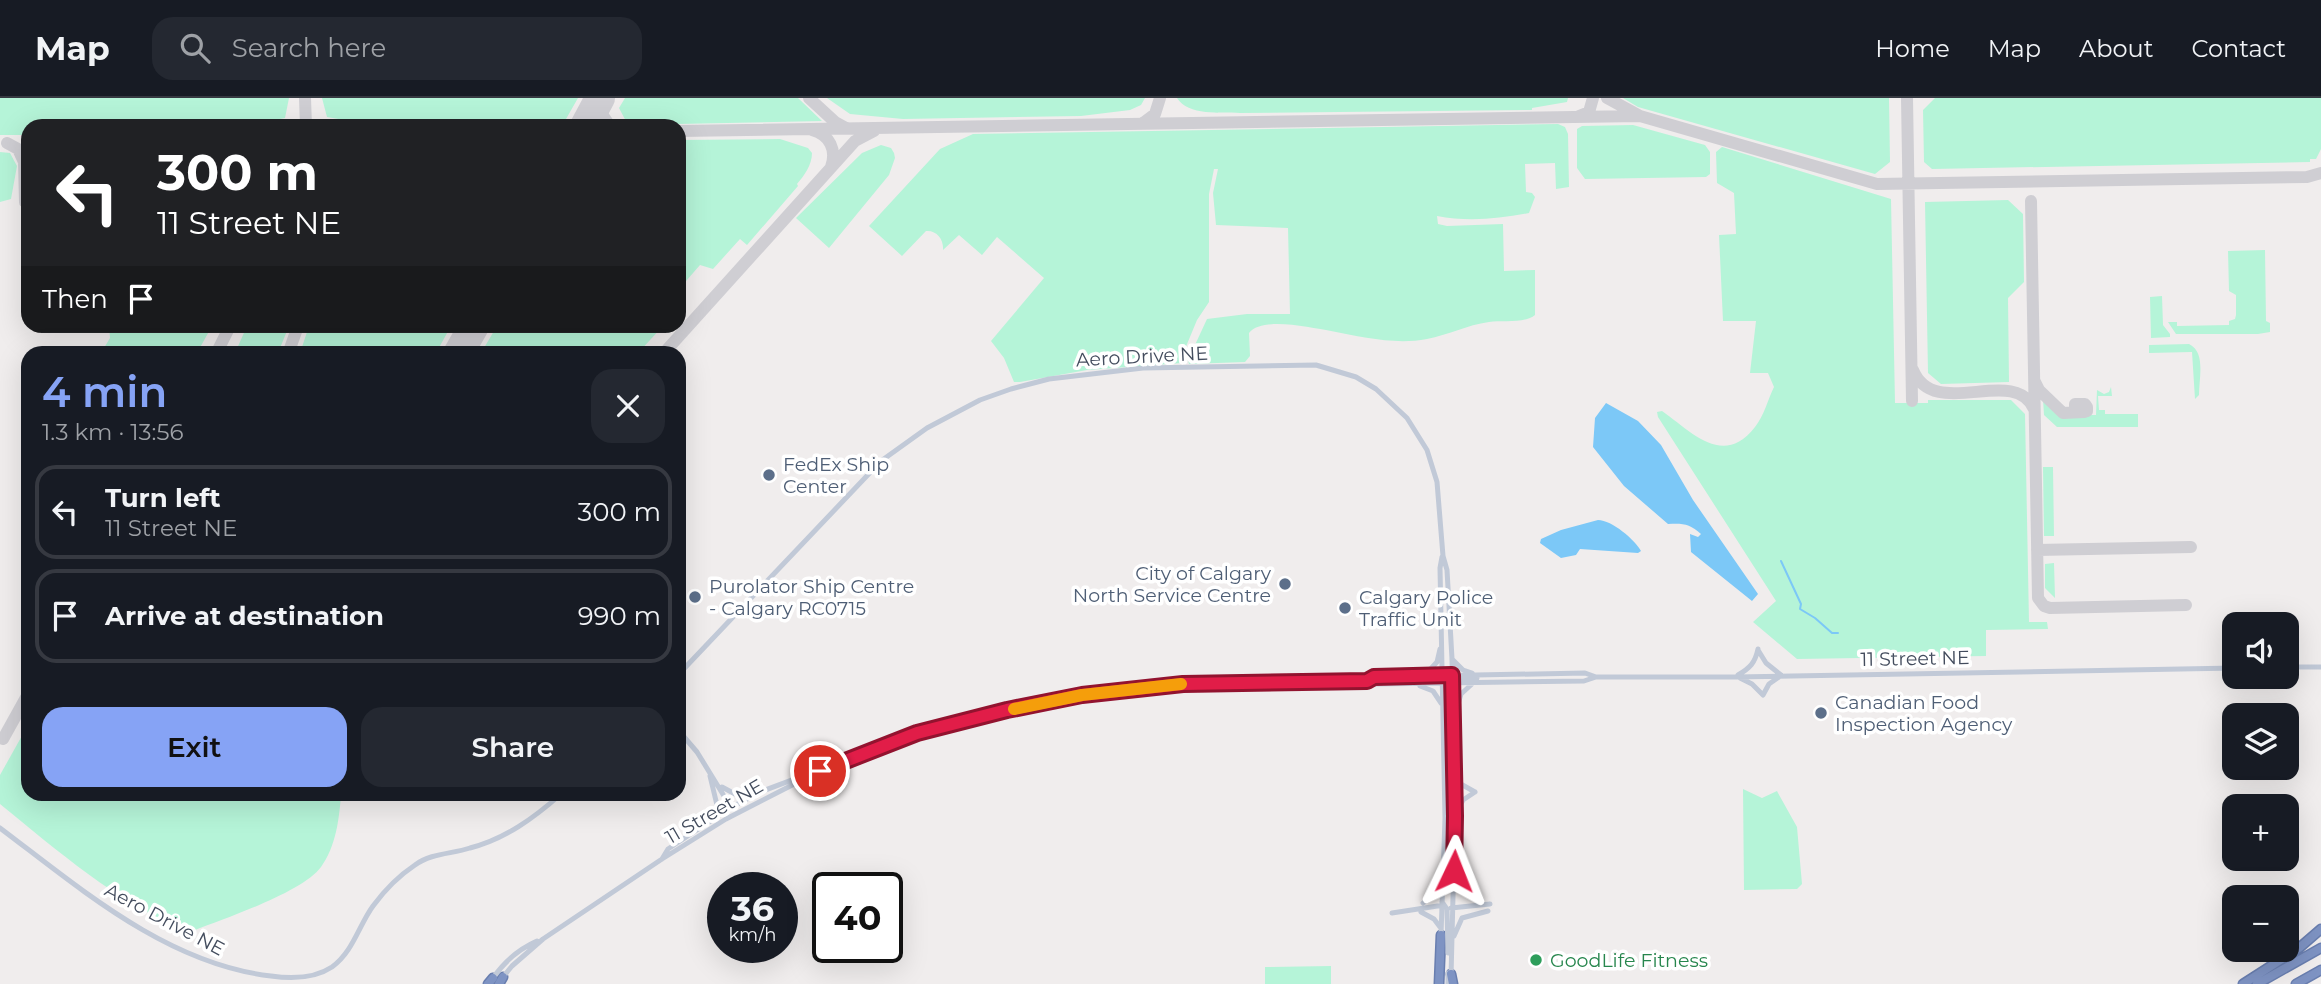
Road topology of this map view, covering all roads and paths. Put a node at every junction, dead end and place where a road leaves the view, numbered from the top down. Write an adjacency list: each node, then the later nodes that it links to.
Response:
1 (1443, 556): 2 (street); 3 (street); 4 (street, Aero Drive NE)
2 (1442, 638): 9 (street); 10 (street)
3 (1452, 659): 11 (street); 15 (street)
4 (686, 667)
5 (2222, 667): 12 (street, 11 Street NE)
6 (2299, 667): 7 (street)
7 (2321, 667)
8 (1527, 674): 11 (street, 11 Street NE); 13 (street, 11 Street NE); 15 (street)
9 (1425, 675): 10 (street, 11 Street NE); 16 (street, 11 Street NE)
10 (1443, 675): 15 (street, 11 Street NE); 19 (street)
11 (1482, 675): 15 (street, 11 Street NE)
12 (1781, 675): 14 (street, 11 Street NE); 14 (street); 14 (street)
13 (1596, 677): 14 (street, 11 Street NE); 18 (street, 11 Street NE)
14 (1736, 677)
15 (1452, 679): 18 (street, 11 Street NE); 19 (street); 21 (street)
16 (1367, 681): 17 (street, 11 Street NE); 24 (street, 11 Street NE)
17 (1410, 683): 19 (street, 11 Street NE); 20 (street)
18 (1475, 683): 21 (street)
19 (1443, 684): 20 (street)
20 (1443, 707): 34 (street)
21 (1453, 727): 25 (street)
22 (686, 740): 23 (street)
23 (704, 763): 26 (street); 32 (street)
24 (820, 771): 27 (street, 11 Street NE); 30 (street, 11 Street NE)
25 (1454, 774): 31 (street); 31 (street)
26 (717, 783): 27 (street); 29 (street)
27 (760, 792): 29 (street, 11 Street NE)
28 (552, 801): 33 (street, Aero Drive NE)
29 (732, 807): 30 (street); 32 (street, 11 Street NE)
30 (735, 814): 35 (street, 11 Street NE)
31 (1455, 816): 37 (street)
32 (706, 824): 35 (street, 11 Street NE)
33 (0, 828)
34 (1444, 834): 36 (street); 37 (street)
35 (662, 859): 42 (street, 11 Street NE)
36 (1423, 902)
37 (1446, 906): 38 (street); 41 (street); 44 (street); 44 (street); 49 (street)
38 (1392, 912)
39 (1421, 912): 41 (street)
40 (2321, 929): 50 (highway)
41 (1441, 931): 48 (highway)
42 (543, 939): 47 (street, 11 Street NE); 47 (street, 11 Street NE)
43 (2321, 948): 51 (highway)
44 (1451, 949): 46 (street)
45 (2321, 970): 52 (highway)
46 (1451, 974): 49 (highway)
47 (495, 981)
48 (1441, 984)
49 (1451, 984)
50 (2243, 984)
51 (2257, 984)
52 (2296, 984)

